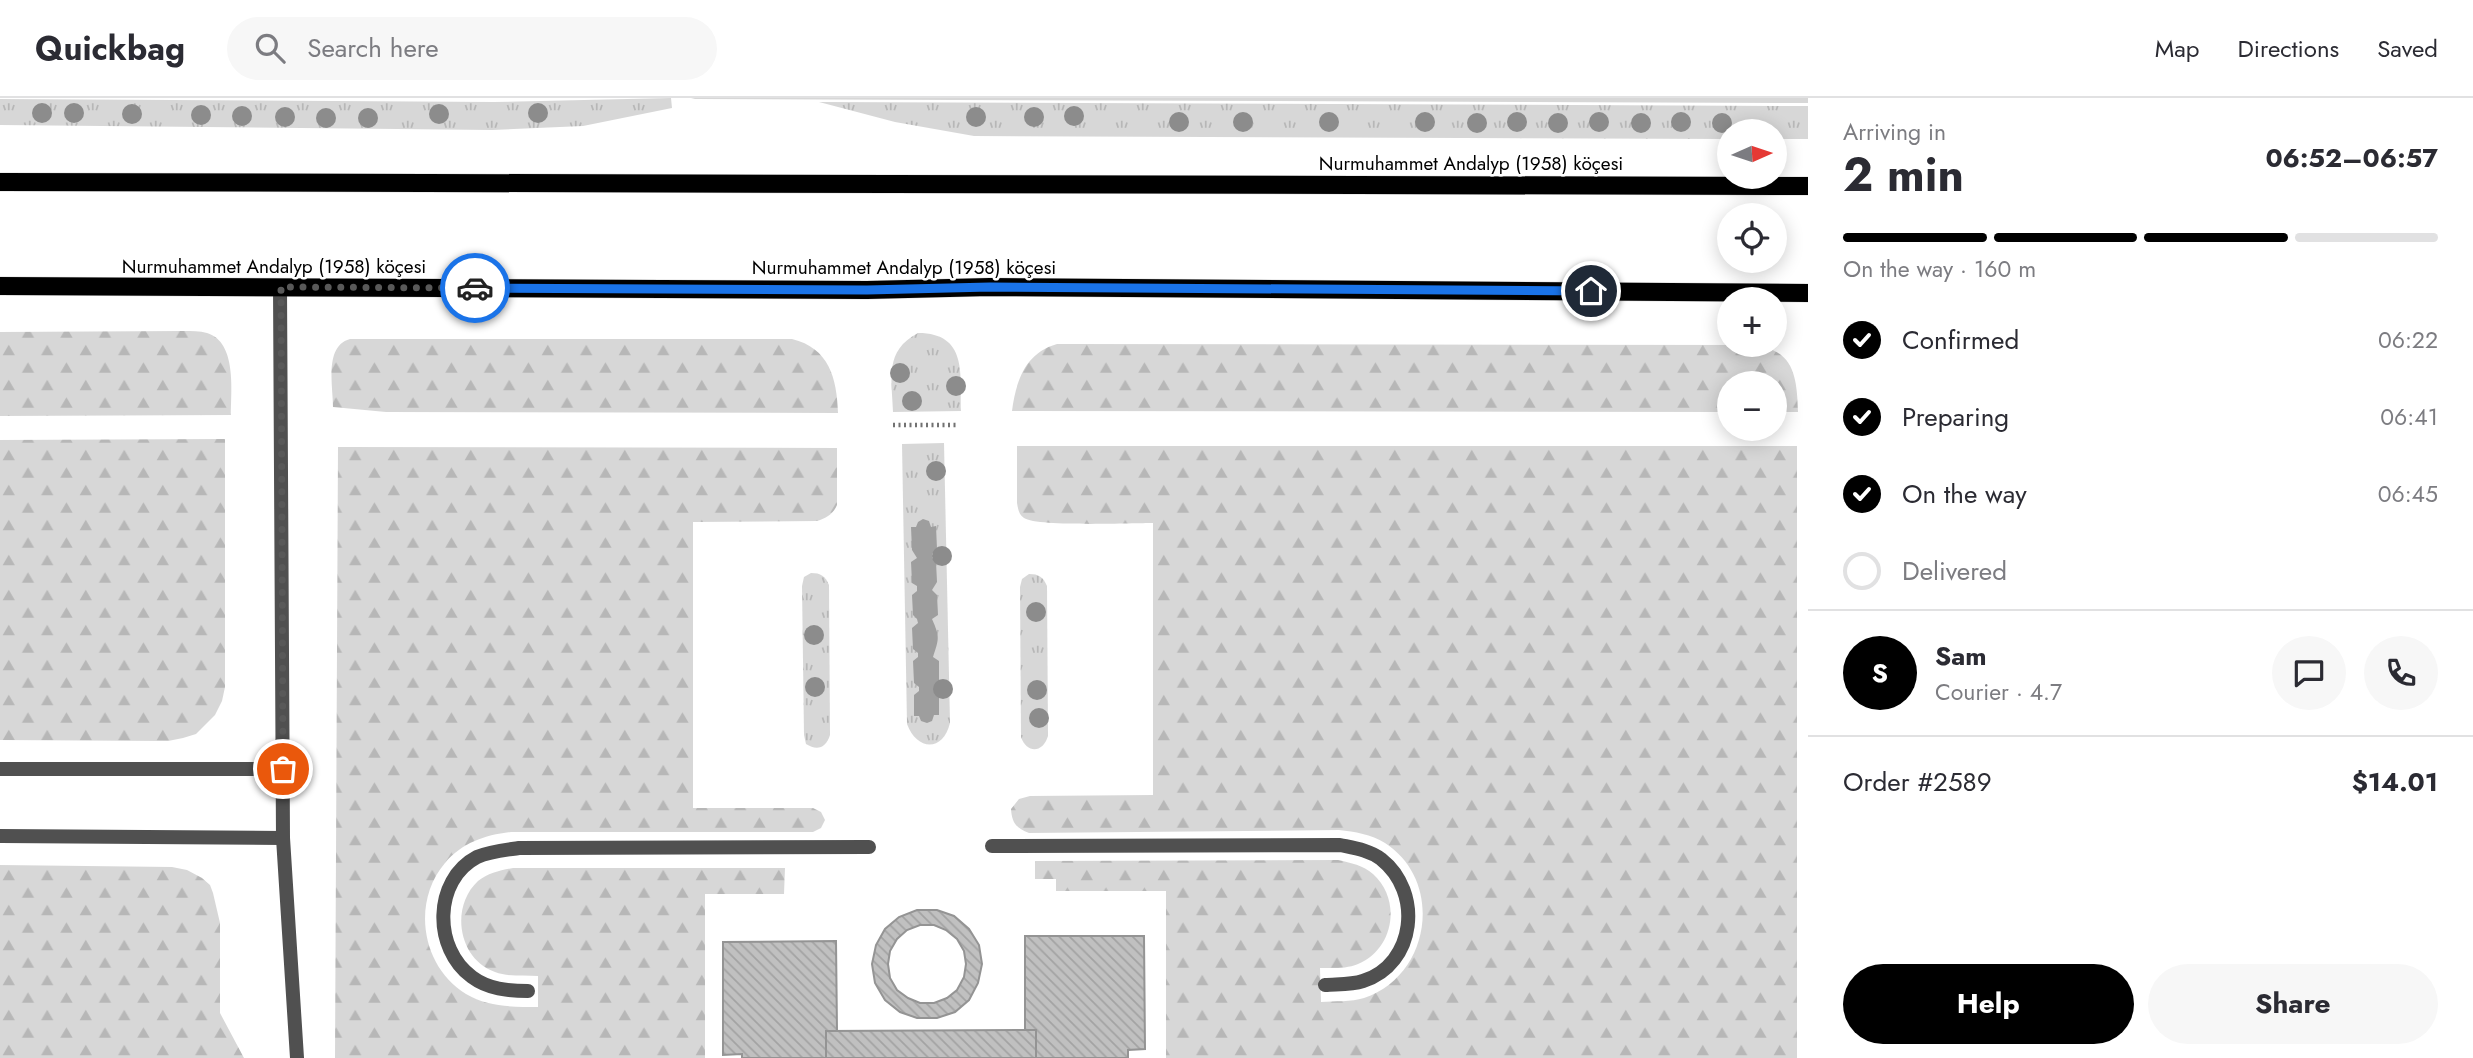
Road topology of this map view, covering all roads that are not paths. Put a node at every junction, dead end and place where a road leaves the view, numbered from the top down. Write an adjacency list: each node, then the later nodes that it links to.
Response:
1 (0, 182): 2 (main road, Nurmuhammet Andalyp (1958) köçesi)
2 (1808, 186)
3 (0, 286): 4 (main road, Nurmuhammet Andalyp (1958) köçesi)
4 (281, 287): 5 (main road, Nurmuhammet Andalyp (1958) köçesi); 7 (street)
5 (1808, 293)
6 (0, 769): 7 (street)
7 (283, 769): 9 (street)
8 (0, 836): 9 (street)
9 (284, 838): 14 (street)
10 (992, 846): 12 (street)
11 (869, 847): 13 (street)
12 (1325, 985)
13 (528, 991)
14 (297, 1058)

